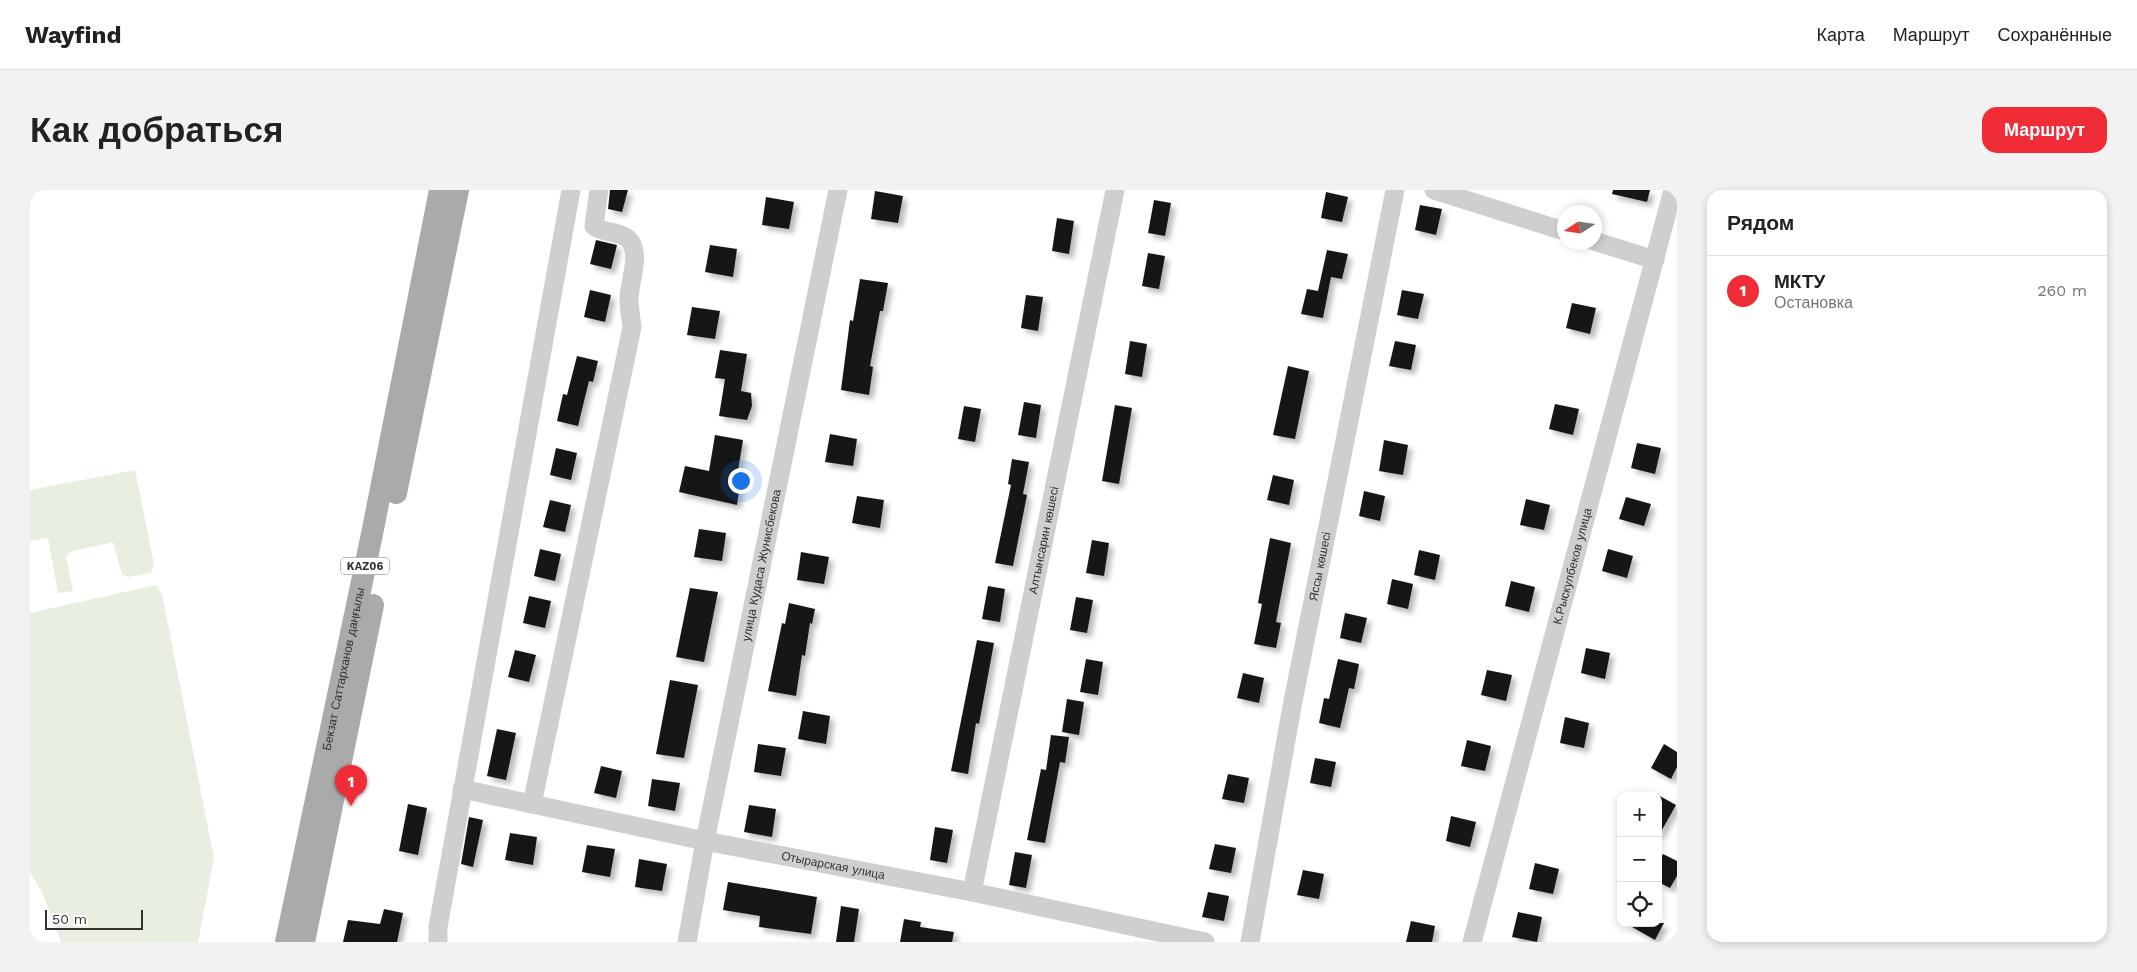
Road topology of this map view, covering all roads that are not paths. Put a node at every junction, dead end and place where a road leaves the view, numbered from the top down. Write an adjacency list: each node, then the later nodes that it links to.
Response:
1 (440, 190): 17 (main road, Бекзат Саттарханов даңғылы / KАZ06)
2 (458, 190): 18 (main road, Бекзат Саттарханов даңғылы / KАZ06)
3 (572, 190): 13 (street)
4 (599, 190): 14 (street)
5 (838, 190): 15 (street, улица Кудаса Жунисбекова)
6 (1115, 190): 16 (street, Алтынсарин көшесі)
7 (1395, 190): 22 (street, Яссы көшесі)
8 (1434, 190): 10 (street)
9 (1673, 190): 12 (street, К.Рыскулбеков улица)
10 (1557, 229)
11 (1602, 243): 12 (street)
12 (1655, 260): 23 (street, К.Рыскулбеков улица)
13 (462, 789): 14 (street, Отырарская улица); 19 (street)
14 (532, 804): 15 (street, Отырарская улица)
15 (705, 841): 16 (street, Отырарская улица); 20 (street, улица Кудаса Жунисбекова)
16 (972, 892): 21 (street, Отырарская улица)
17 (286, 942)
18 (304, 942)
19 (438, 942)
20 (687, 942)
21 (1205, 942)
22 (1250, 942)
23 (1472, 942)

